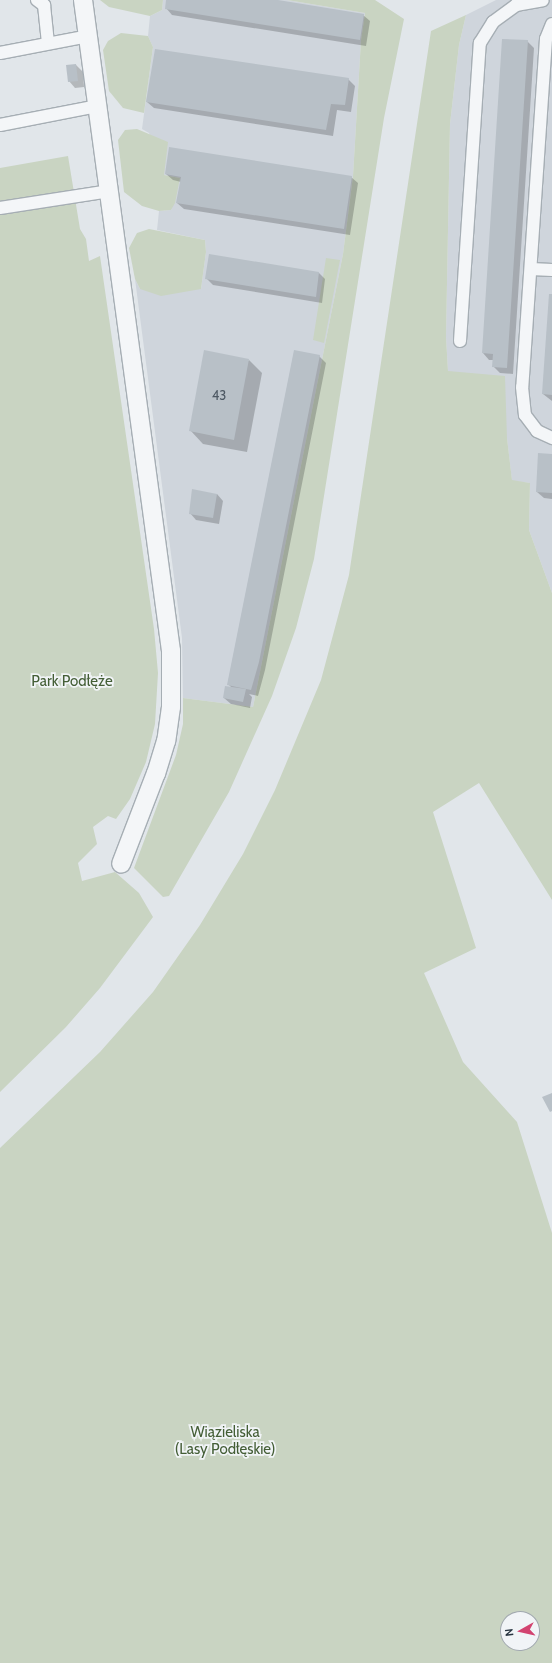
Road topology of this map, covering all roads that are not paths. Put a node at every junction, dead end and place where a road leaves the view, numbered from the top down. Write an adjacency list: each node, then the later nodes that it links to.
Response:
1 (37, 0): 8 (lane)
2 (83, 0): 7 (street)
3 (542, 0): 16 (lane)
4 (546, 0): 5 (lane)
5 (552, 2)
6 (552, 24): 14 (lane)
7 (89, 36): 8 (lane); 10 (street)
8 (48, 43): 9 (lane)
9 (0, 53)
10 (98, 106): 11 (lane); 12 (street)
11 (0, 125)
12 (110, 191): 13 (lane); 18 (street)
13 (0, 208)
14 (531, 269): 15 (lane); 17 (lane)
15 (552, 270)
16 (460, 341)
17 (552, 438)
18 (121, 864)

